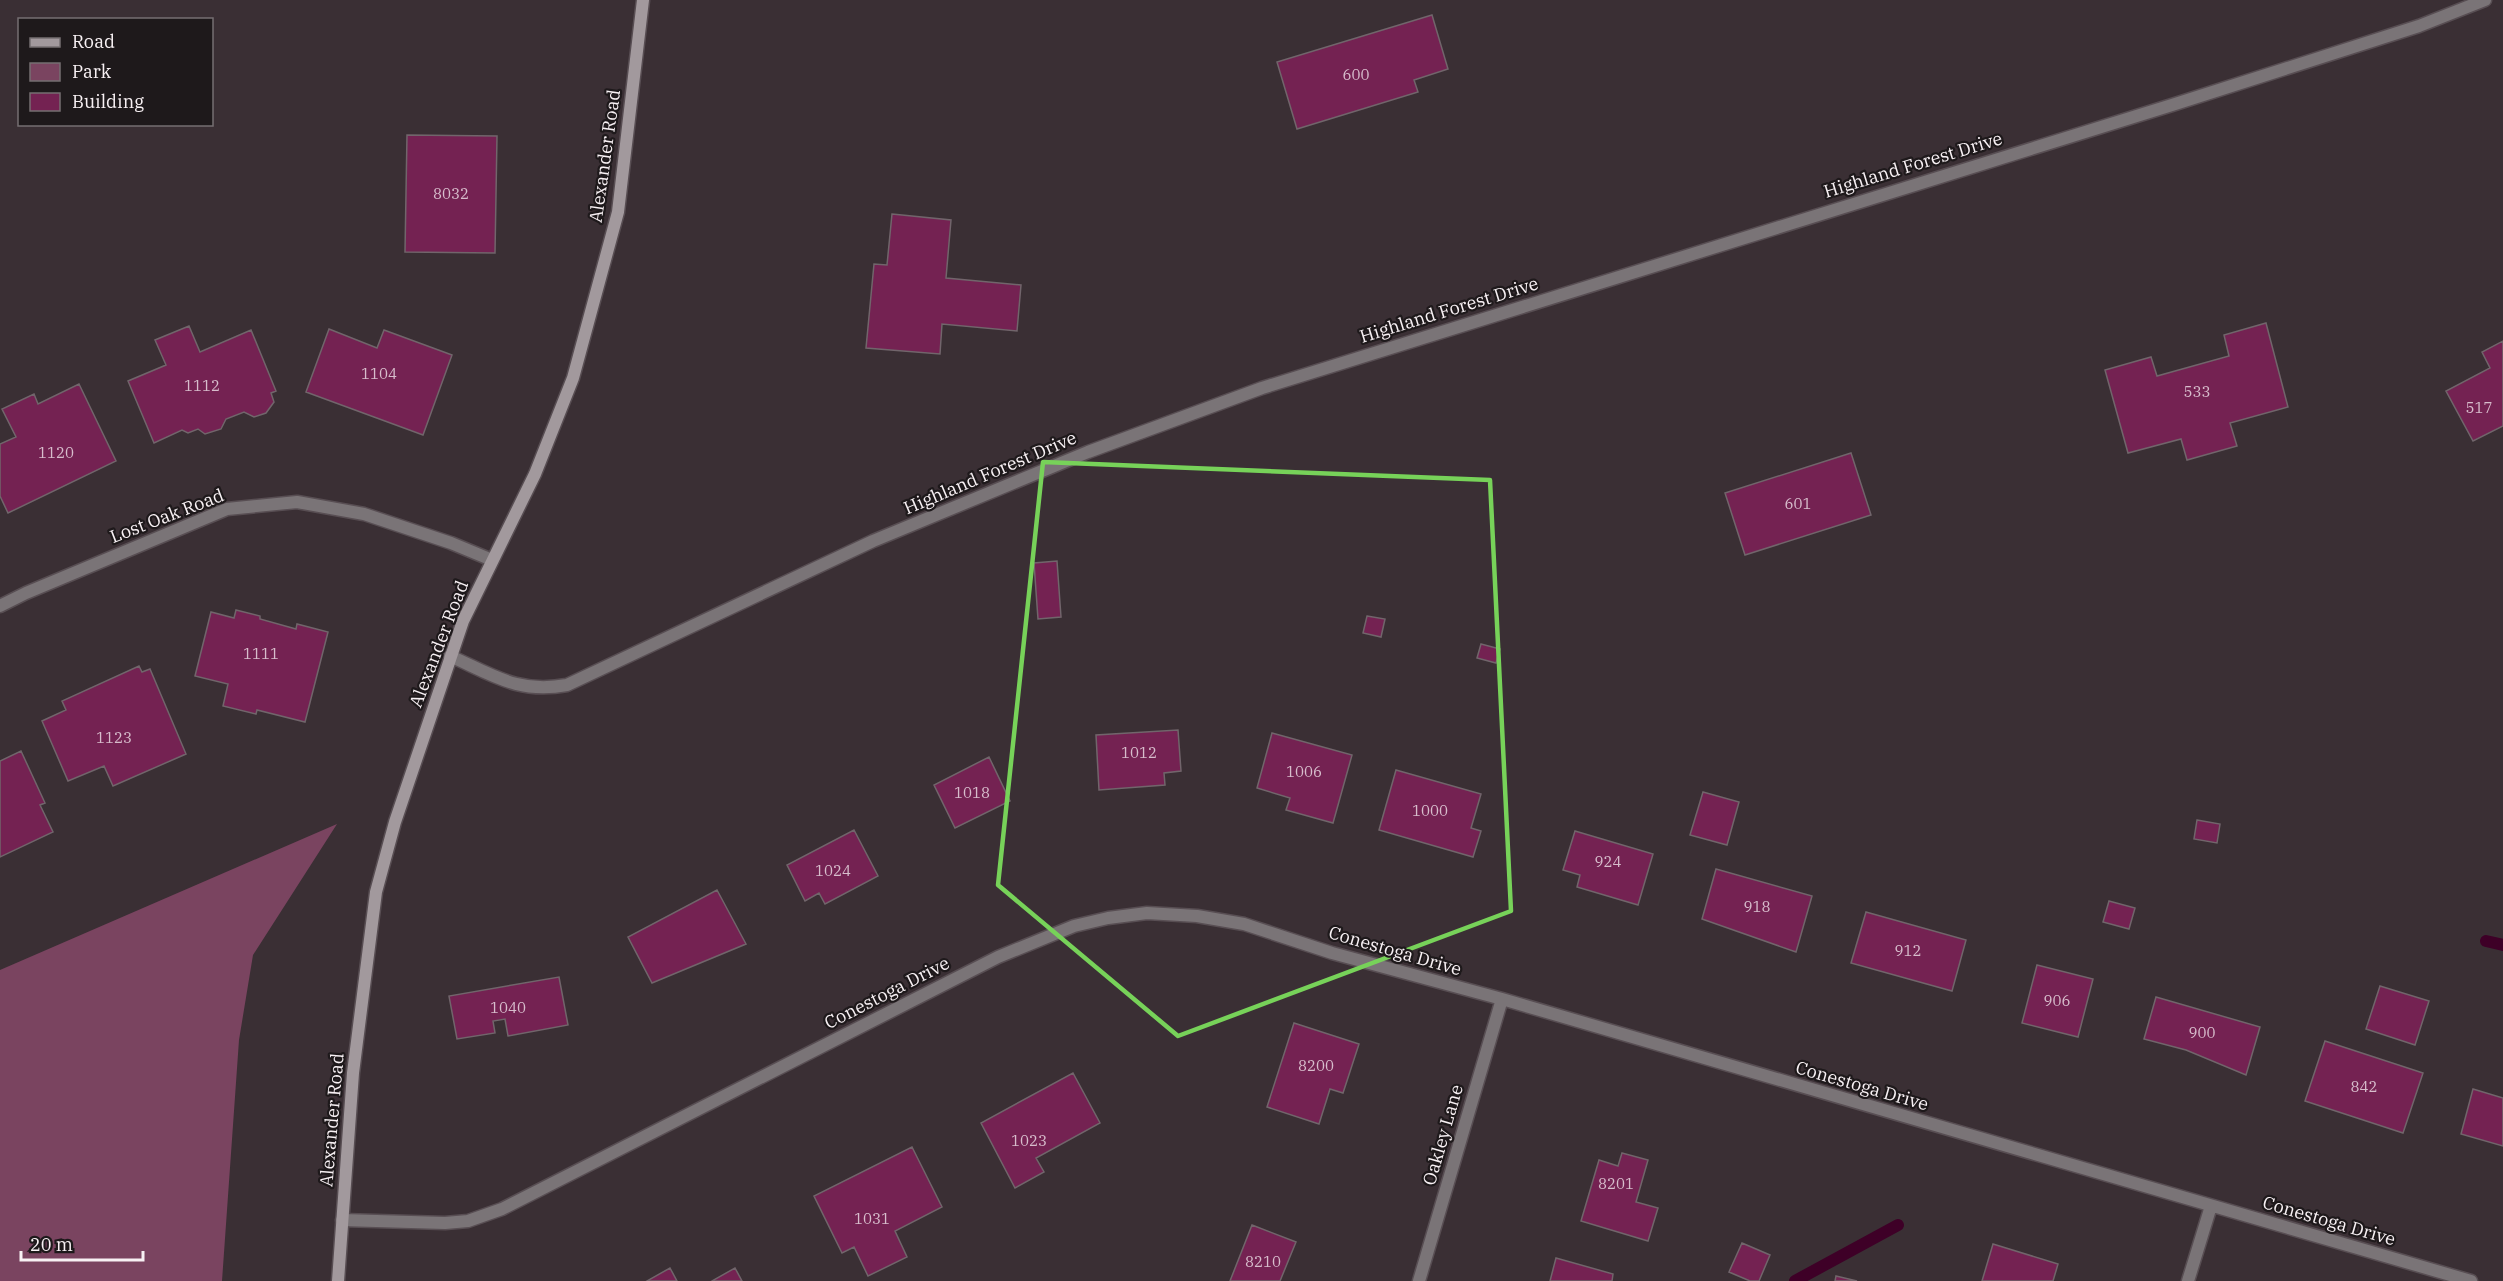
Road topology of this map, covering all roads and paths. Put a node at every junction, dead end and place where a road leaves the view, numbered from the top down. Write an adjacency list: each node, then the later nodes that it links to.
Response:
1 (643, 0): 3 (street, Alexander Road)
2 (2485, 0): 5 (street, Highland Forest Drive)
3 (492, 560): 4 (street, Lost Oak Road); 5 (street, Alexander Road)
4 (0, 606)
5 (450, 656): 8 (street, Alexander Road)
6 (1502, 999): 7 (street, Conestoga Drive); 8 (street, Conestoga Drive); 10 (street, Oakley Lane)
7 (2211, 1206): 11 (street); 12 (street, Conestoga Drive)
8 (342, 1220): 9 (street, Alexander Road)
9 (338, 1281)
10 (1419, 1281)
11 (2188, 1281)
12 (2471, 1281)

